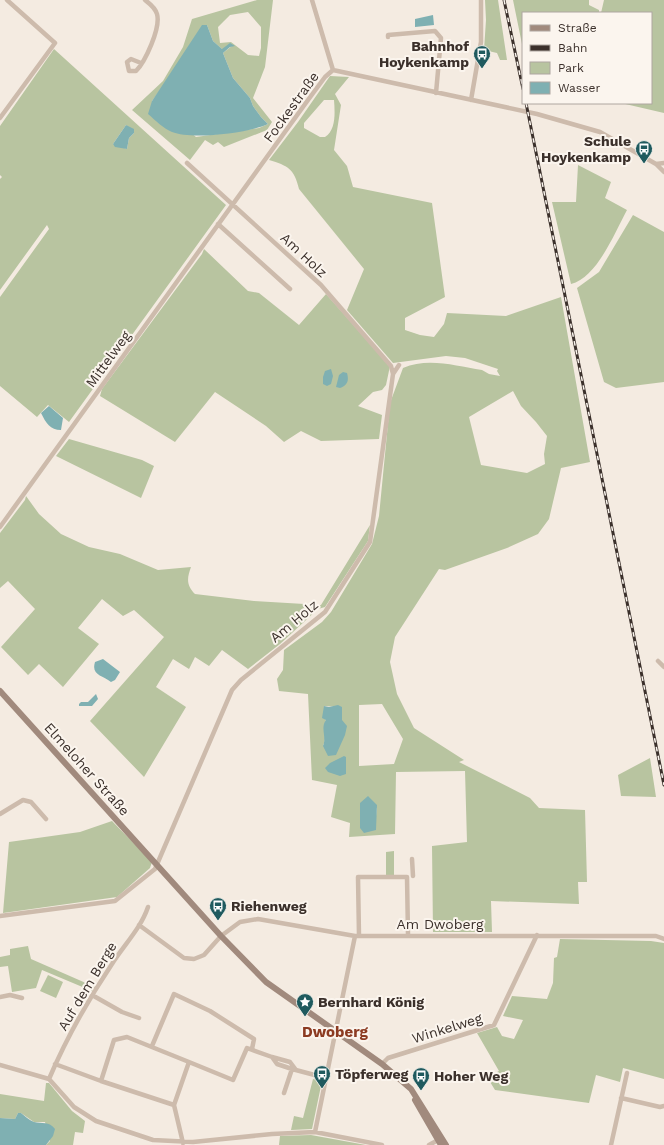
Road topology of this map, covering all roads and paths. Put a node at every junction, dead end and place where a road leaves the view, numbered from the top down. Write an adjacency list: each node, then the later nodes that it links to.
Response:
1 (7, 0): 10 (street)
2 (145, 0): 6 (street)
3 (312, 0): 7 (street)
4 (481, 0): 9 (street)
5 (388, 37): 8 (street)
6 (141, 62)
7 (333, 70): 8 (street, Fockestraße); 15 (street, Fockestraße)
8 (436, 93): 9 (street, Fockestraße)
9 (471, 100): 13 (street, Fockestraße)
10 (0, 118)
11 (187, 163): 15 (street, Am Holz)
12 (664, 163): 13 (street)
13 (656, 164): 14 (street, Fockestraße)
14 (664, 172)
15 (233, 204): 16 (street, Mittelweg); 19 (street, Am Holz)
16 (218, 224): 17 (street); 20 (street, Mittelweg)
17 (290, 289)
18 (399, 365): 19 (street, Am Holz)
19 (393, 374): 27 (street, Am Holz)
20 (0, 527)
21 (658, 661): 22 (street)
22 (664, 667)
23 (0, 691): 27 (street, Elmeloher Straße)
24 (0, 814): 25 (street)
25 (46, 819)
26 (412, 859): 28 (street)
27 (157, 863): 30 (street); 34 (street, Elmeloher Straße)
28 (407, 876): 32 (street); 35 (street)
29 (148, 907): 31 (street, Auf dem Berge)
30 (0, 916)
31 (139, 925): 34 (street, Am Dwoberg); 37 (street, Auf dem Berge)
32 (408, 935): 33 (street, Am Dwoberg); 35 (street, Am Dwoberg)
33 (536, 935): 36 (street, Am Dwoberg); 46 (street, Winkelweg)
34 (222, 936): 35 (street, Am Dwoberg); 41 (street, Elmeloher Straße)
35 (357, 936): 41 (street)
36 (664, 939)
37 (92, 995): 40 (street); 45 (street, Auf dem Berge)
38 (0, 997): 39 (street)
39 (22, 998)
40 (139, 1018)
41 (335, 1032): 46 (street, Elmeloher Straße); 50 (street)
42 (152, 1046): 43 (street); 44 (street); 52 (street)
43 (252, 1049): 44 (street); 48 (street)
44 (189, 1062): 55 (street)
45 (56, 1064): 51 (street, Auf dem Berge); 52 (street)
46 (382, 1064): 58 (street, Elmeloher Straße)
47 (0, 1065): 51 (street)
48 (294, 1070): 50 (street); 53 (street)
49 (627, 1073): 54 (street)
50 (326, 1078): 57 (street)
51 (49, 1079): 59 (street)
52 (101, 1081): 55 (street)
53 (284, 1093)
54 (621, 1098): 56 (street); 63 (street)
55 (174, 1105): 59 (street)
56 (664, 1106)
57 (315, 1132): 59 (street); 60 (street)
58 (440, 1141): 61 (street); 62 (street, Elmeloher Straße)
59 (183, 1143)
60 (382, 1145)
61 (429, 1145)
62 (446, 1145)
63 (611, 1145)

